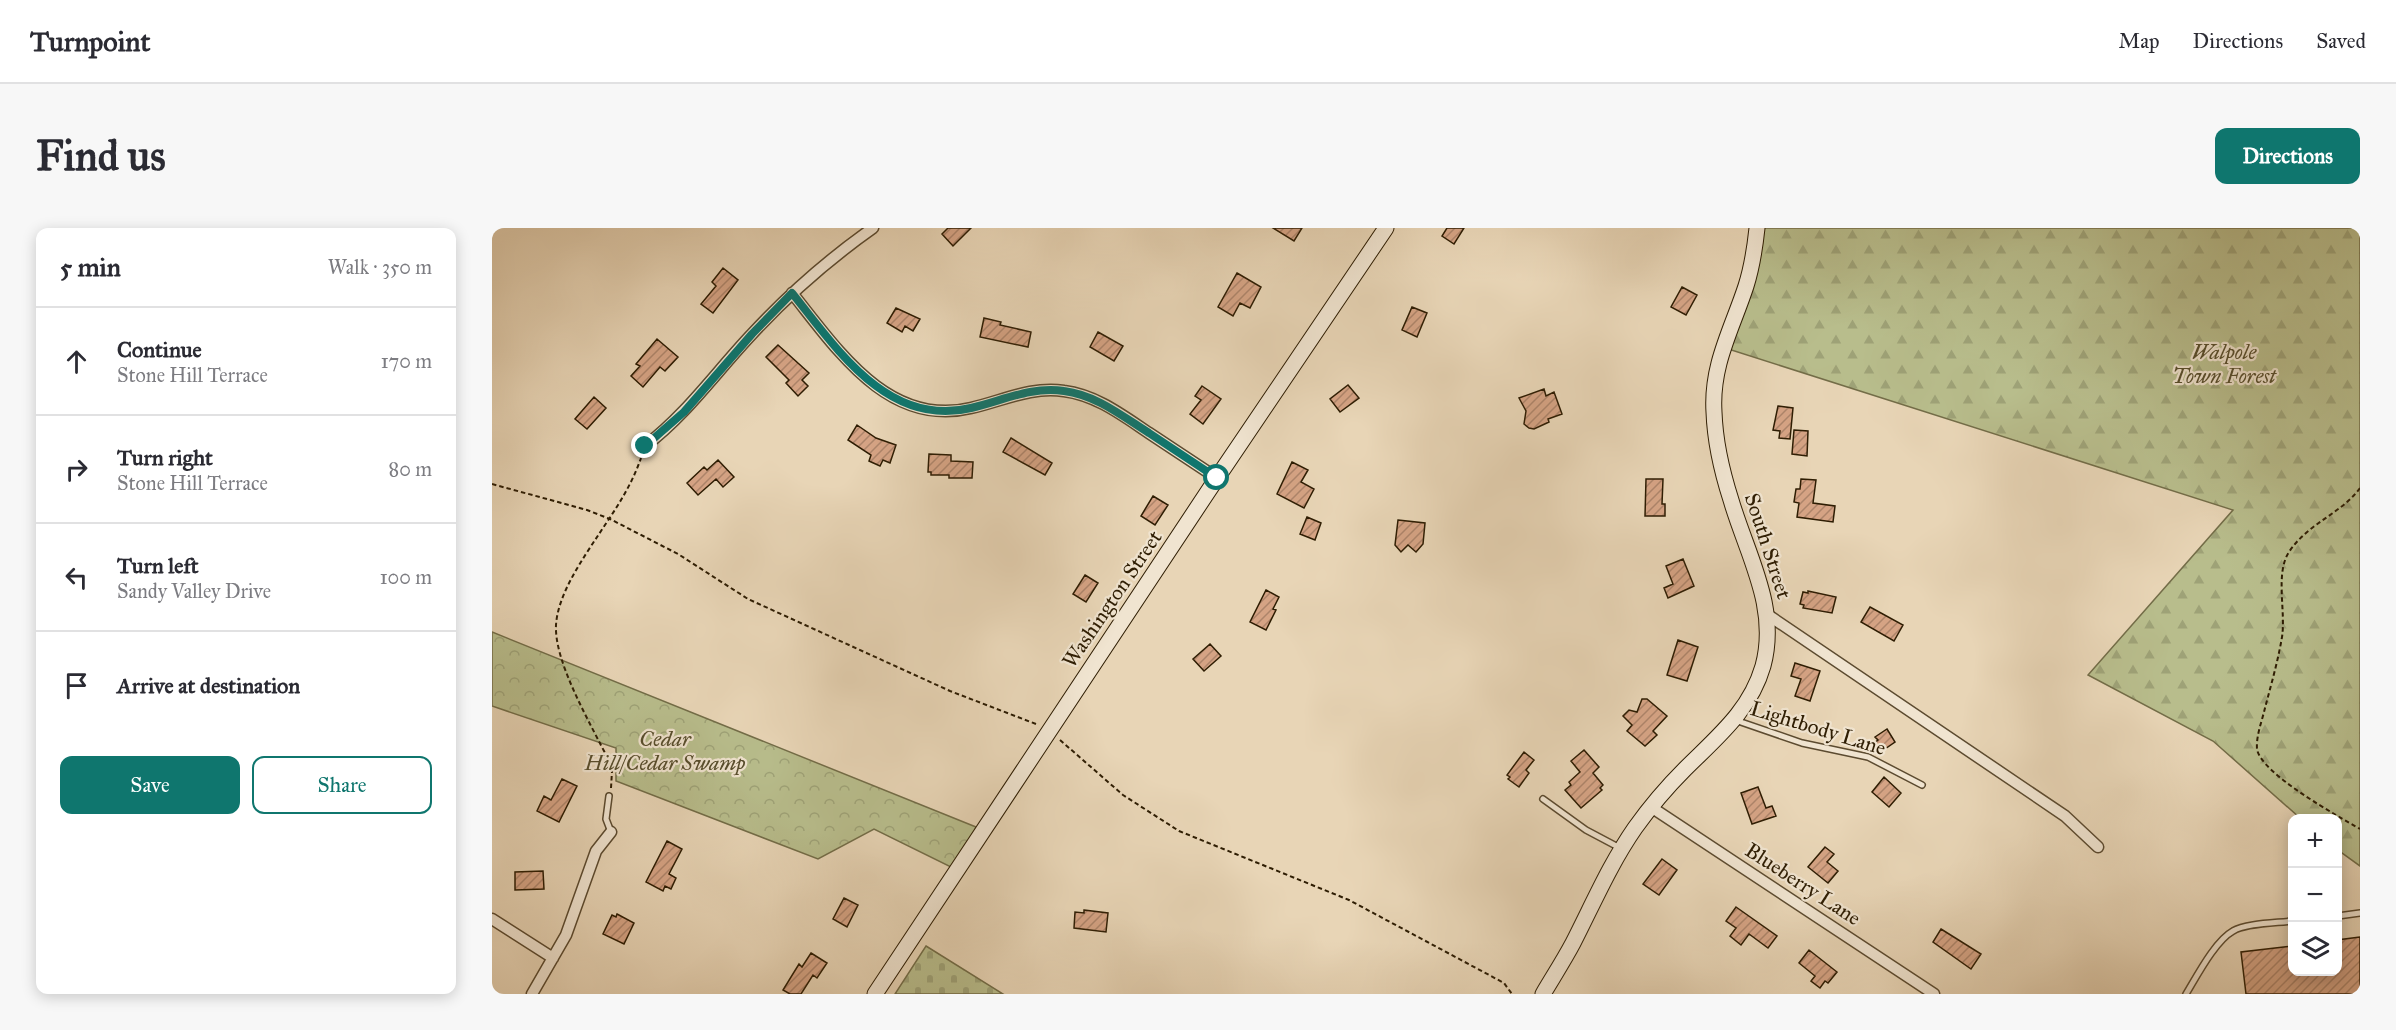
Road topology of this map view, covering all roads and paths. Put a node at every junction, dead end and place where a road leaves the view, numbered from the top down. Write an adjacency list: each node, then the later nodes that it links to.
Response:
1 (873, 228): 4 (street)
2 (1386, 228): 6 (main road, Washington Street)
3 (1757, 228): 10 (main road, South Street)
4 (792, 293): 5 (street); 6 (street)
5 (645, 446): 9 (path)
6 (1217, 478): 12 (main road, Washington Street)
7 (492, 484): 9 (path)
8 (2360, 488): 17 (path)
9 (610, 519): 12 (path); 14 (path)
10 (1768, 615): 11 (main road, South Street); 19 (street)
11 (1735, 720): 13 (lane, Lightbody Lane); 16 (main road, South Street)
12 (1050, 730): 27 (main road, Washington Street); 28 (path)
13 (1922, 785)
14 (609, 796): 18 (lane)
15 (1543, 799): 20 (lane)
16 (1651, 807): 20 (main road, South Street); 30 (street, Blueberry Lane)
17 (2360, 829)
18 (611, 832): 25 (street)
19 (2098, 847)
20 (1622, 849): 29 (main road, South Street)
21 (2360, 913): 22 (lane)
22 (2342, 915)
23 (492, 919): 25 (street)
24 (2288, 922): 31 (lane)
25 (553, 958): 26 (street)
26 (532, 994)
27 (876, 994)
28 (1512, 994)
29 (1543, 994)
30 (1934, 994)
31 (2186, 994)

